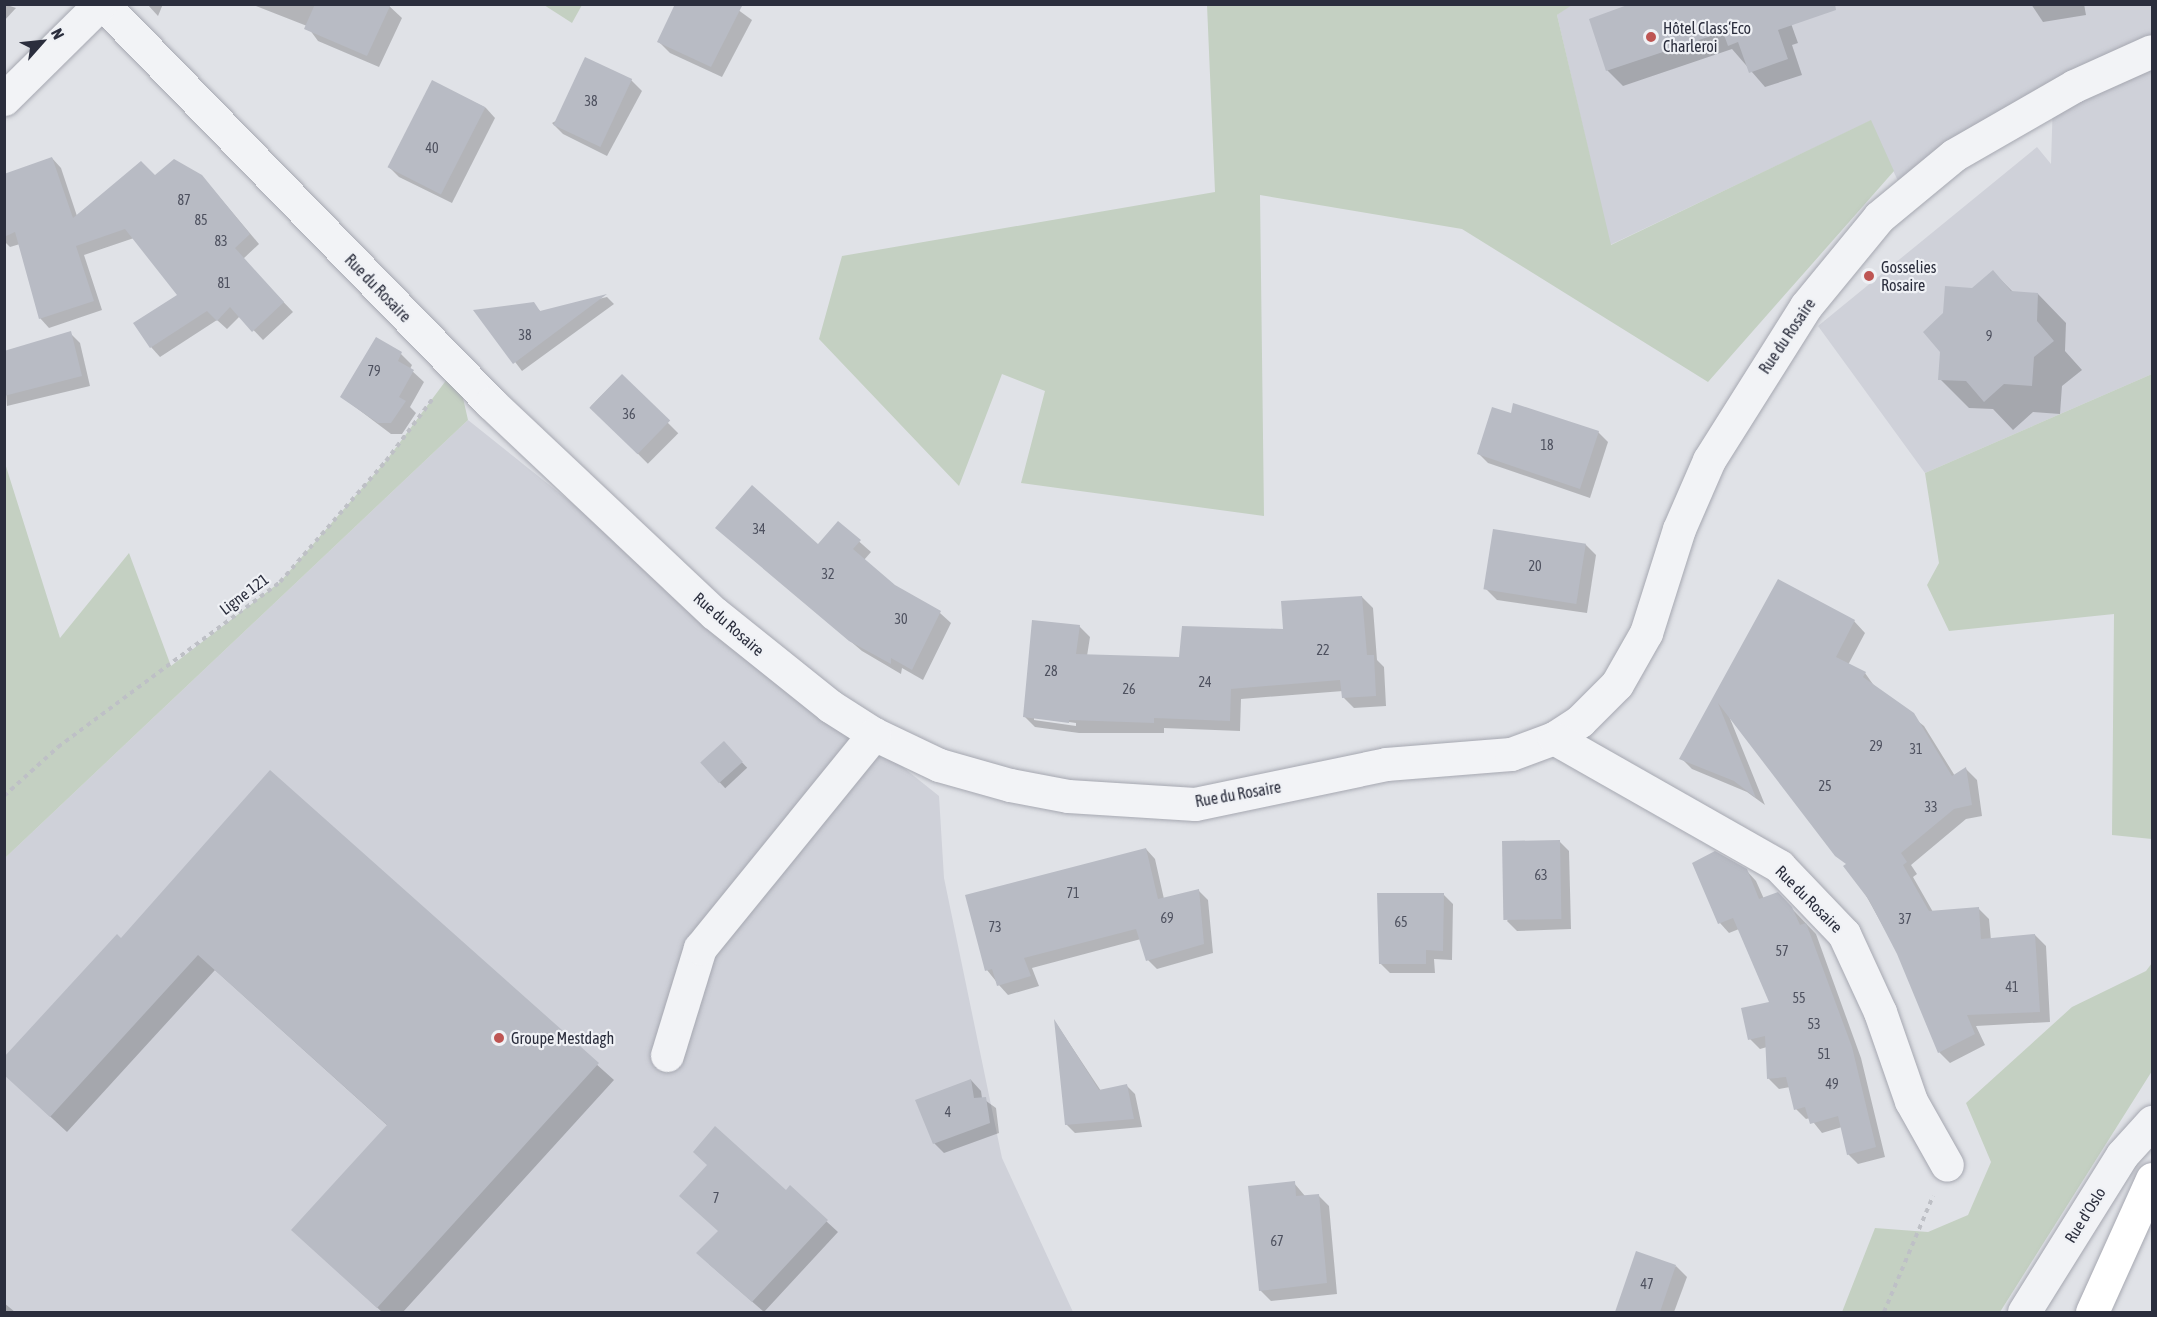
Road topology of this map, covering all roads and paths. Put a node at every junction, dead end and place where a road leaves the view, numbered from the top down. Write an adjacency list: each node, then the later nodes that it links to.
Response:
1 (102, 4): 4 (street); 6 (street, Rue du Rosaire)
2 (2152, 51): 8 (street, Rue du Rosaire)
3 (4, 60): 4 (street)
4 (37, 63): 5 (street)
5 (4, 99)
6 (456, 368): 7 (street, Rue du Rosaire); 9 (path, Ligne 121)
7 (874, 734): 8 (street, Rue du Rosaire); 10 (street)
8 (1554, 738): 12 (street, Rue du Rosaire)
9 (4, 796)
10 (667, 1055)
11 (2152, 1122): 15 (street, Rue d'Oslo)
12 (1947, 1166): 14 (path)
13 (2152, 1179): 16 (highway)
14 (1884, 1312)
15 (2024, 1312)
16 (2092, 1312)

